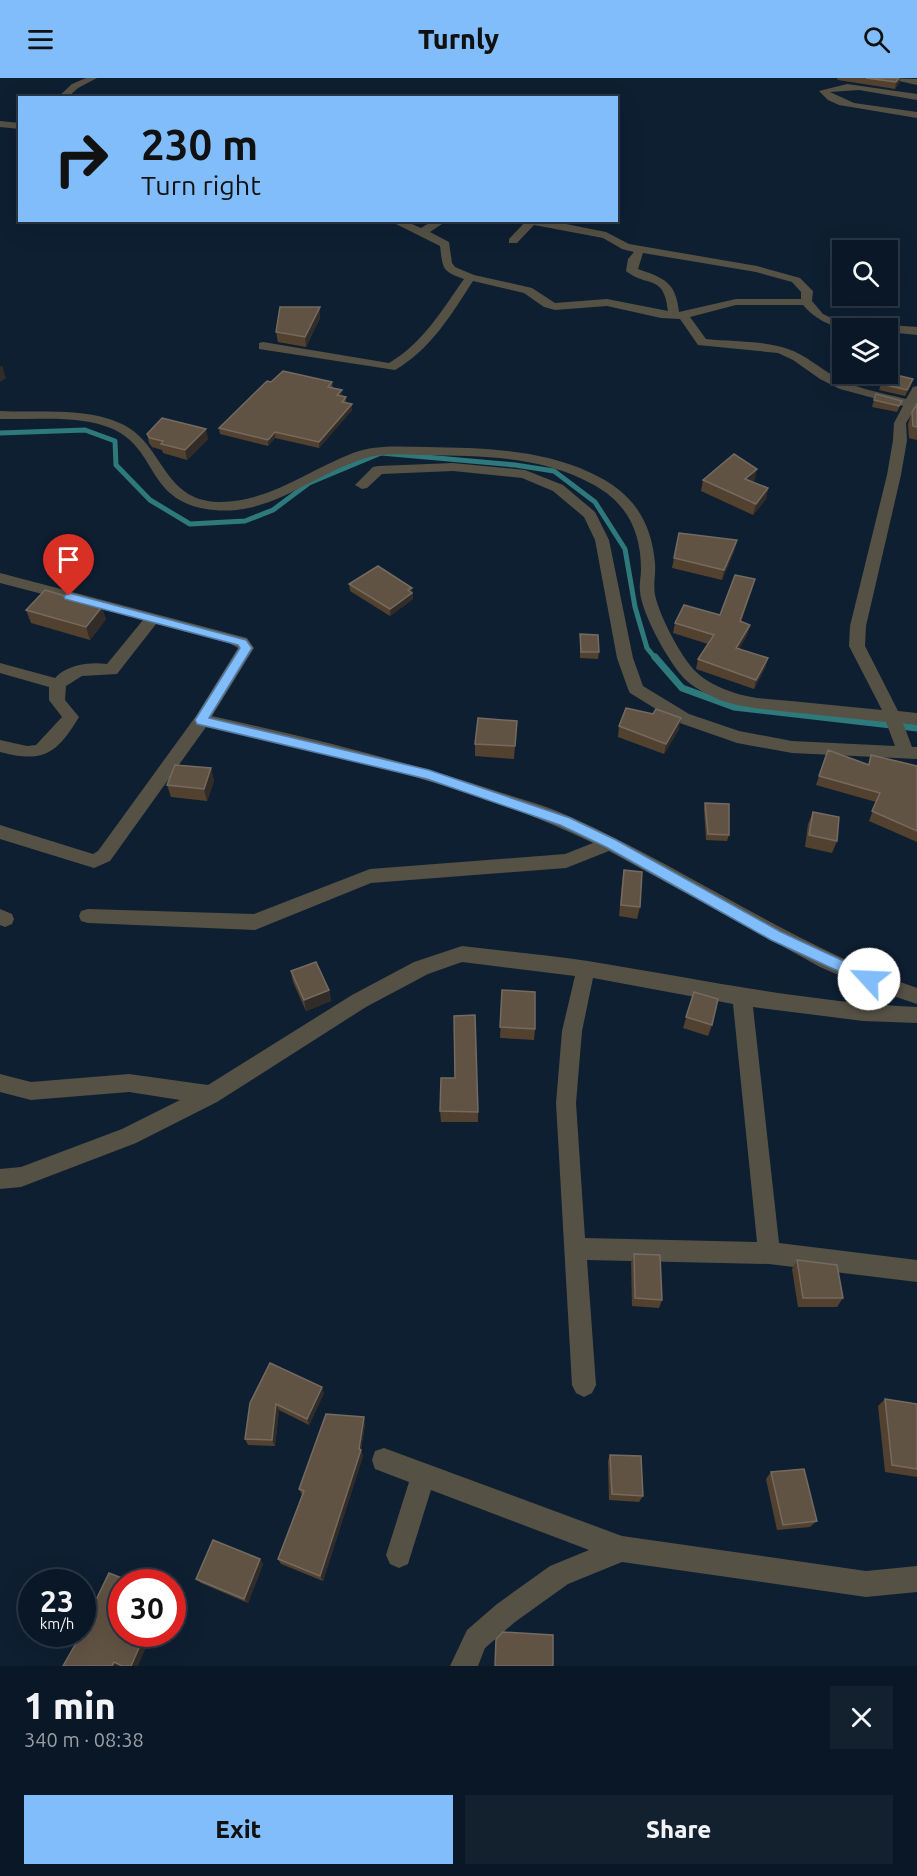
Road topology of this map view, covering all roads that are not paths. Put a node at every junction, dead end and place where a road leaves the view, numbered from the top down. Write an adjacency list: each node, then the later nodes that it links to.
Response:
1 (93, 78): 4 (street)
2 (889, 78): 3 (street)
3 (917, 82)
4 (63, 96)
5 (917, 97): 6 (street)
6 (917, 115)
7 (0, 123): 8 (street)
8 (18, 126)
9 (398, 222): 13 (street)
10 (440, 222): 13 (street)
11 (530, 222): 14 (street)
12 (536, 222): 15 (street)
13 (422, 232): 16 (street)
14 (513, 241)
15 (640, 250): 17 (street); 18 (street)
16 (470, 278): 18 (street); 20 (street)
17 (806, 302): 18 (street); 19 (street)
18 (679, 316): 21 (street)
19 (917, 330)
20 (263, 346)
21 (914, 397): 23 (street)
22 (0, 415): 30 (street)
23 (900, 440): 24 (street); 30 (street)
24 (917, 445)
25 (362, 485): 34 (street)
26 (0, 578): 27 (street)
27 (152, 619): 29 (street); 32 (street)
28 (0, 668): 29 (street)
29 (58, 684): 33 (street)
30 (894, 718): 31 (street); 34 (street)
31 (917, 718)
32 (202, 720): 35 (street); 36 (street)
33 (0, 746)
34 (909, 749)
35 (0, 832)
36 (611, 843): 37 (street); 39 (street)
37 (88, 916)
38 (586, 969): 40 (street); 43 (street); 45 (street)
39 (917, 996)
40 (742, 997): 41 (street); 46 (street)
41 (917, 1015)
42 (0, 1083): 43 (street)
43 (210, 1095): 44 (street)
44 (0, 1179)
45 (575, 1249): 46 (street); 48 (street)
46 (769, 1253): 47 (street)
47 (917, 1271)
48 (584, 1385)
49 (384, 1460): 50 (street)
50 (423, 1475): 51 (street); 52 (street)
51 (622, 1549): 53 (street); 54 (street)
52 (399, 1555)
53 (917, 1580)
54 (464, 1666)

